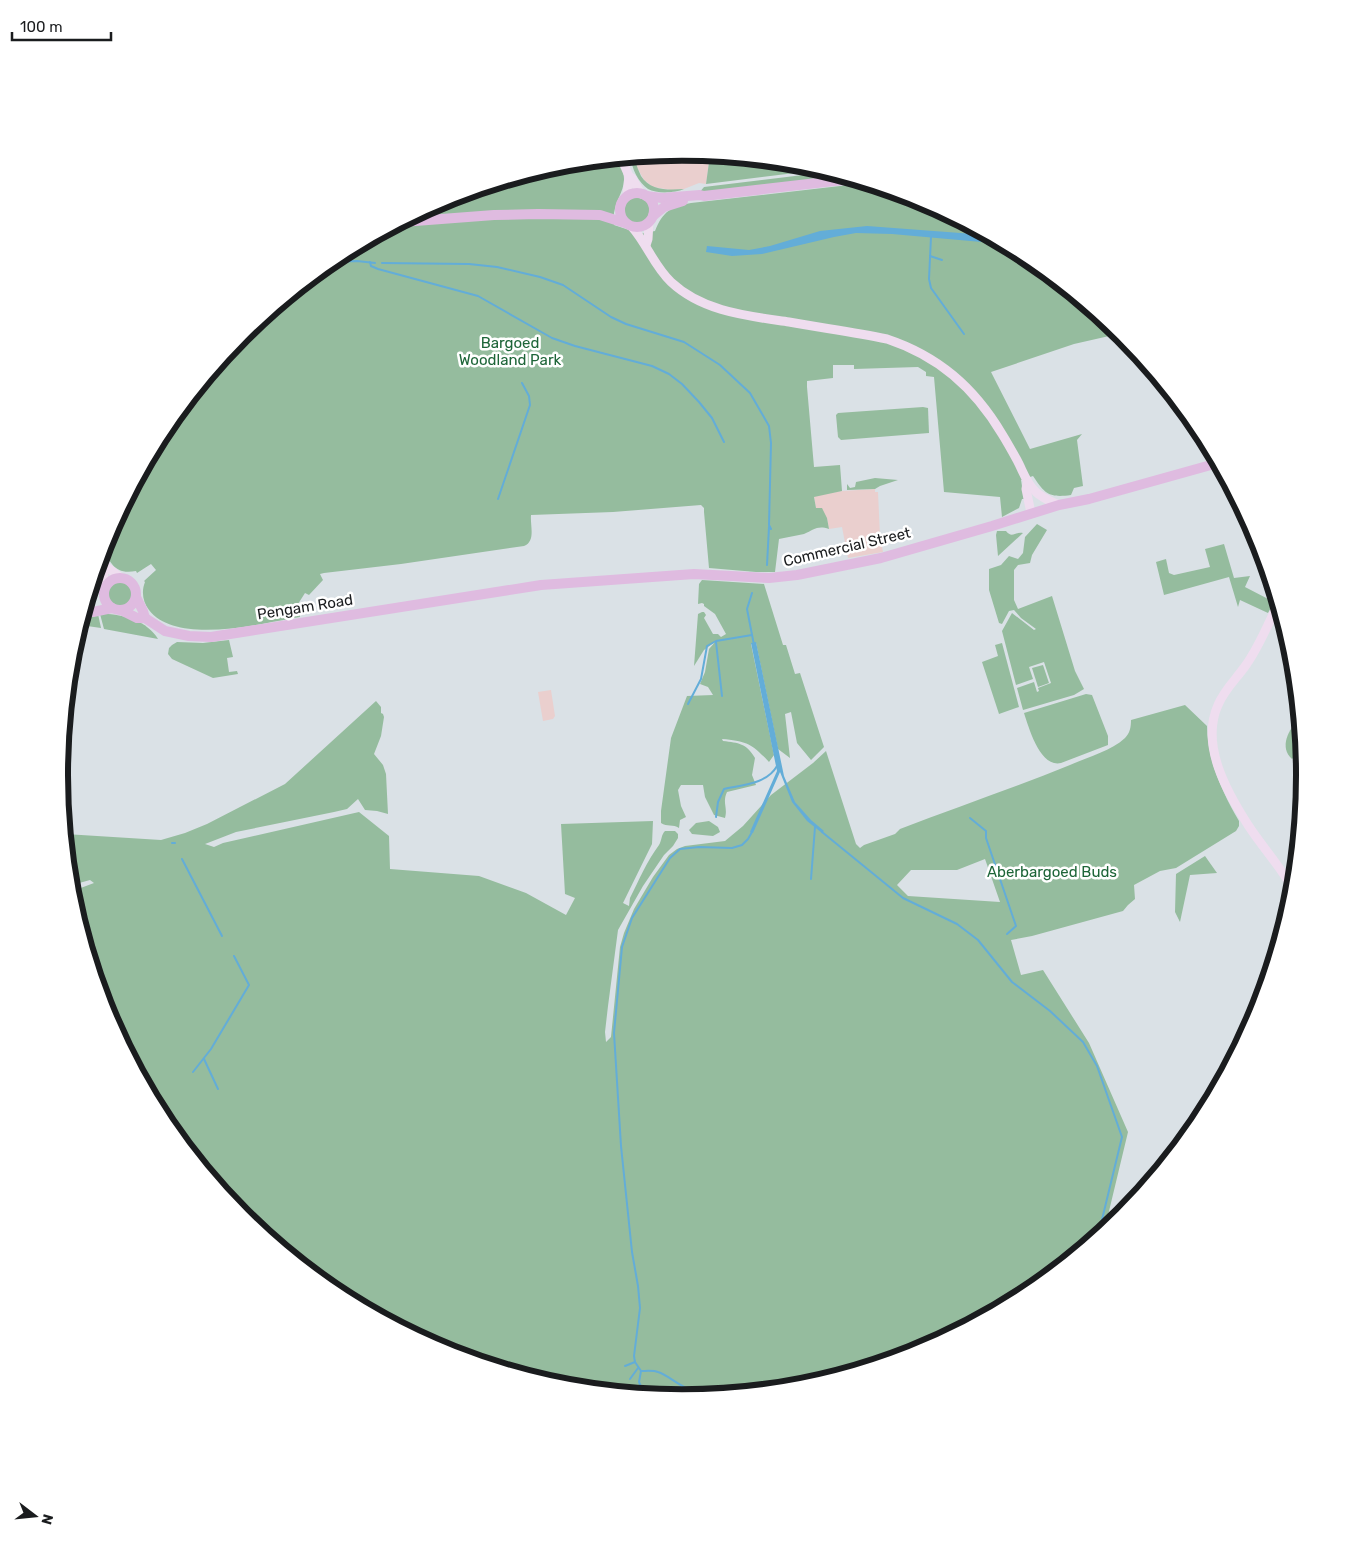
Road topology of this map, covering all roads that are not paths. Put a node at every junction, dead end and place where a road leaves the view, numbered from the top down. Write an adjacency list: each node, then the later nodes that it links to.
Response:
1 (624, 164): 2 (street)
2 (629, 176): 4 (street); 5 (street)
3 (836, 181): 6 (main road)
4 (644, 195): 5 (main road); 6 (main road); 9 (main road)
5 (627, 196): 7 (main road)
6 (704, 196): 9 (main road)
7 (620, 206): 8 (main road); 11 (main road)
8 (600, 215): 10 (main road); 11 (main road)
9 (651, 219): 11 (main road); 12 (street)
10 (417, 221)
11 (629, 225): 12 (street)
12 (646, 245): 14 (street)
13 (1212, 465): 16 (main road, Commercial Street)
14 (1027, 483): 15 (street); 17 (street)
15 (1035, 492): 16 (street); 17 (street)
16 (1059, 505): 17 (main road, Commercial Street)
17 (1035, 512): 22 (main road, Commercial Street)
18 (105, 563): 20 (street)
19 (103, 570): 21 (street)
20 (121, 578): 21 (main road); 23 (main road)
21 (105, 591): 24 (main road, Pengam Road); 25 (main road)
22 (473, 596): 28 (main road, Pengam Road)
23 (136, 597): 25 (main road); 28 (main road)
24 (91, 606)
25 (117, 609): 27 (main road, Pengam Road); 28 (main road, Pengam Road)
26 (1274, 611): 29 (street)
27 (89, 612)
28 (145, 618)
29 (1287, 879)

